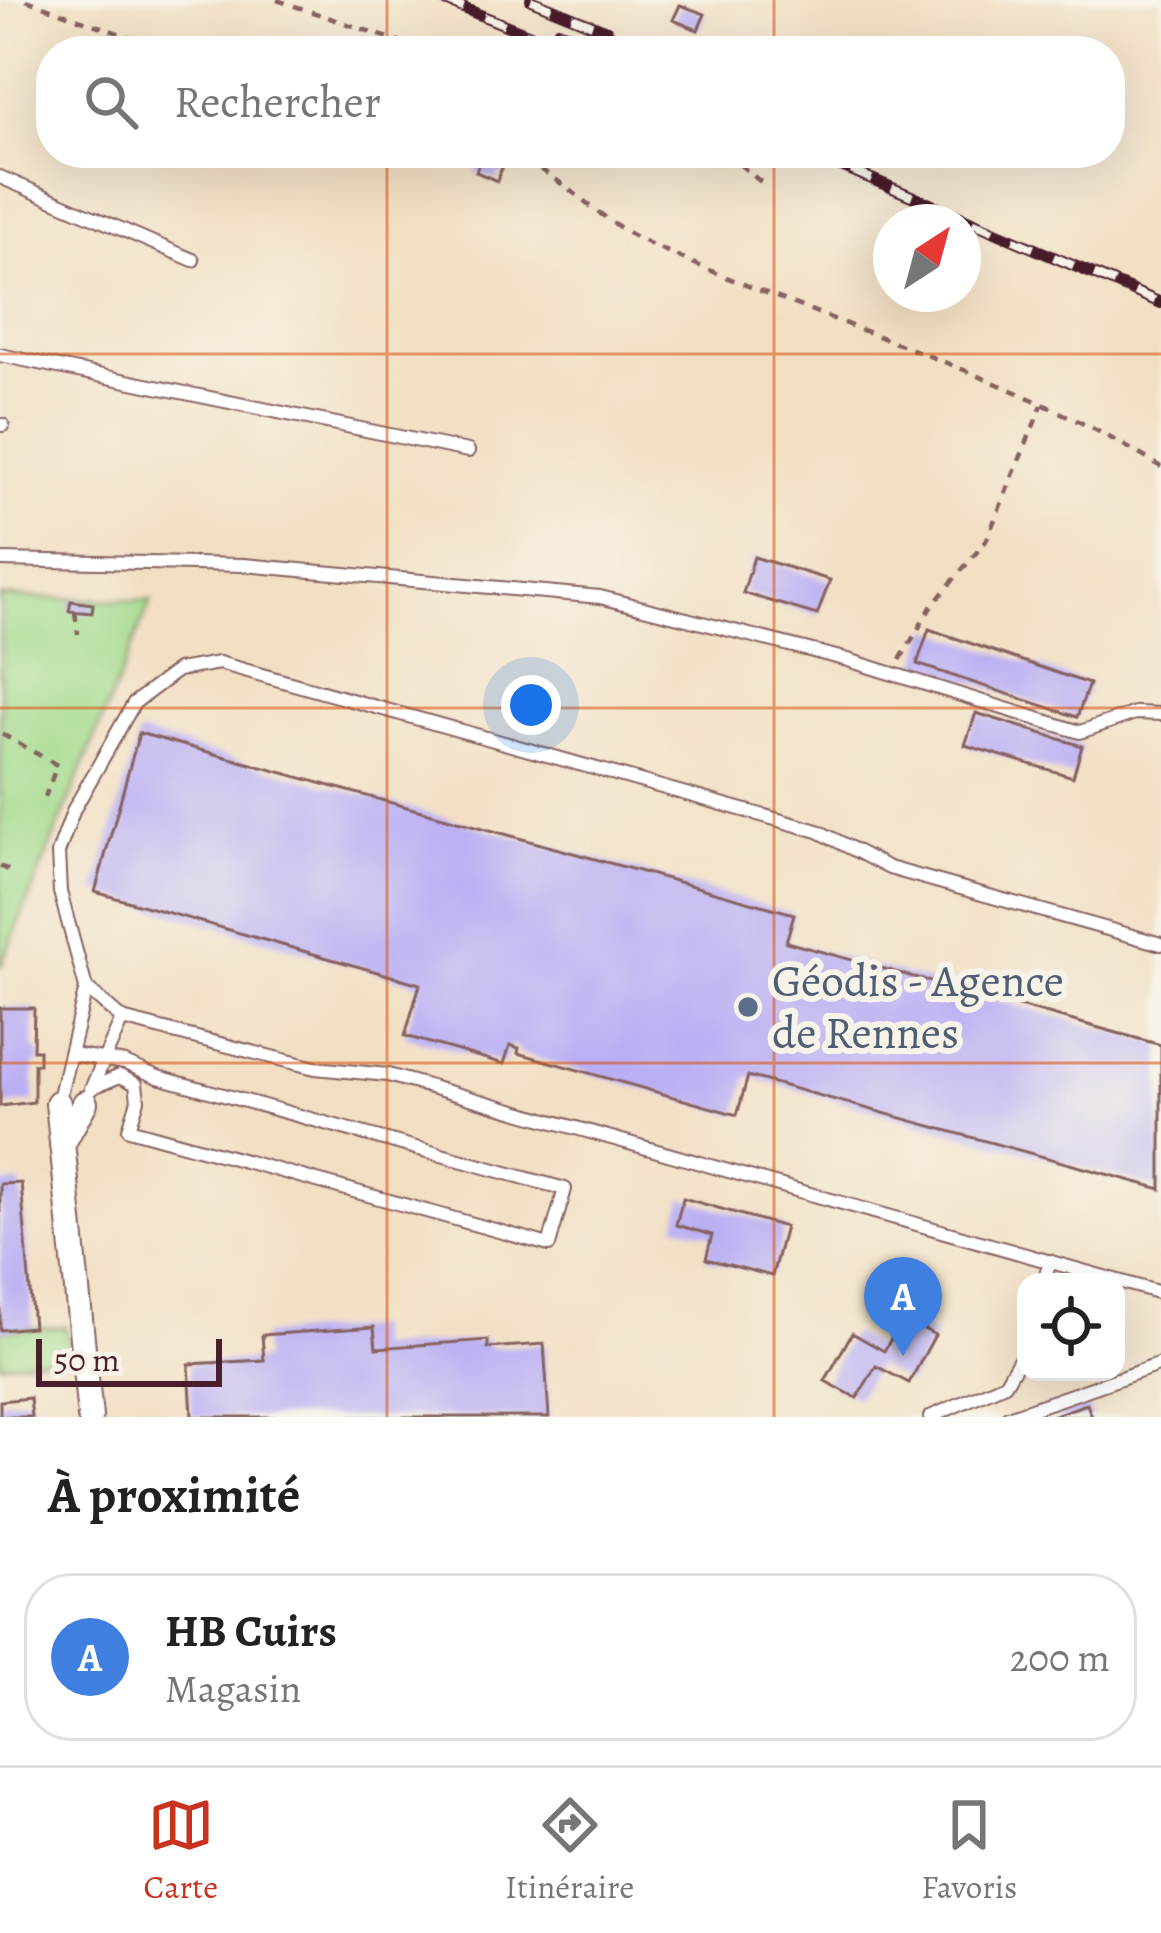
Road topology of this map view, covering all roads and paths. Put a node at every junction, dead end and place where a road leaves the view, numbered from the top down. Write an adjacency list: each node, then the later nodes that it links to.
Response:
1 (26, 0): 3 (path)
2 (277, 0): 4 (path)
3 (126, 36)
4 (385, 36)
5 (540, 168): 11 (path)
6 (745, 168): 8 (path)
7 (0, 177): 9 (lane)
8 (762, 182)
9 (193, 260)
10 (0, 356): 12 (lane)
11 (1042, 405): 13 (path); 17 (path)
12 (468, 451)
13 (1161, 466)
14 (0, 560): 17 (lane)
15 (75, 612): 16 (path)
16 (78, 634)
17 (894, 674): 18 (lane)
18 (1161, 714)
19 (2, 734): 20 (path)
20 (45, 797)
21 (0, 866): 22 (path)
22 (12, 872)
23 (1161, 944): 24 (lane)
24 (86, 988): 25 (lane); 26 (lane)
25 (122, 1019): 27 (lane); 31 (lane)
26 (72, 1054): 27 (lane); 29 (lane)
27 (108, 1061): 28 (lane); 28 (lane)
28 (88, 1096): 30 (street)
29 (58, 1103): 30 (street)
30 (61, 1147): 36 (street)
31 (1050, 1261): 32 (lane); 33 (lane)
32 (1047, 1273)
33 (1161, 1294)
34 (1017, 1363): 37 (lane)
35 (1161, 1364): 38 (lane)
36 (90, 1417)
37 (930, 1417)
38 (1008, 1417)

